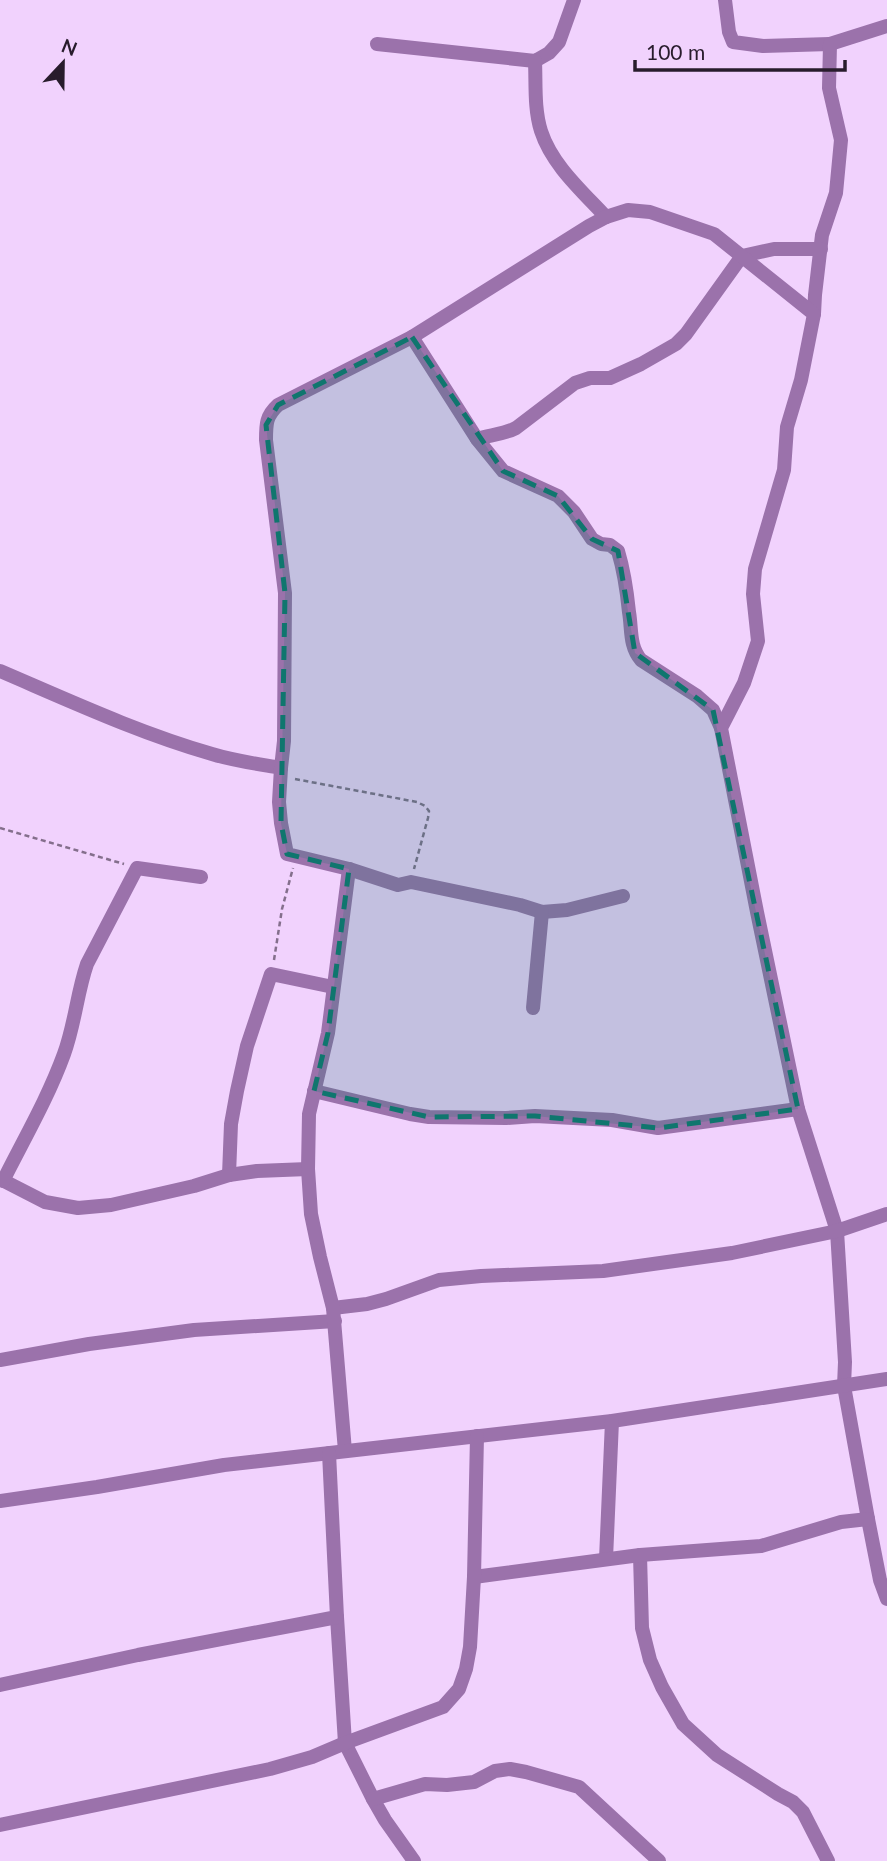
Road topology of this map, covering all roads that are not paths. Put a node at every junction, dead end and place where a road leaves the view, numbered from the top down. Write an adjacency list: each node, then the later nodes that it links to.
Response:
1 (574, 0): 6 (street)
2 (726, 0): 5 (street)
3 (887, 26): 5 (street)
4 (377, 44): 6 (street)
5 (831, 44): 8 (street)
6 (535, 61): 7 (street)
7 (606, 217): 9 (street); 11 (street)
8 (821, 249): 9 (street); 10 (street)
9 (741, 256): 10 (street); 12 (street)
10 (814, 314): 14 (street)
11 (412, 337): 12 (street); 15 (street)
12 (477, 439): 14 (street)
13 (0, 671): 15 (street)
14 (721, 728): 23 (street)
15 (281, 772): 16 (street)
16 (349, 869): 19 (street); 20 (street)
17 (201, 877): 26 (street)
18 (623, 896): 19 (street)
19 (542, 912): 21 (street)
20 (333, 987): 22 (street); 25 (street)
21 (533, 1008)
22 (314, 1091): 23 (street); 24 (street)
23 (798, 1109): 28 (street)
24 (307, 1169): 25 (street); 29 (street)
25 (229, 1175): 26 (street)
26 (1, 1180)
27 (887, 1214): 28 (street)
28 (836, 1231): 29 (street); 32 (street)
29 (334, 1314): 30 (street); 35 (street)
30 (0, 1360)
31 (887, 1379): 32 (street)
32 (844, 1386): 33 (street); 38 (street)
33 (612, 1421): 34 (street); 40 (street)
34 (477, 1436): 35 (street); 41 (street)
35 (345, 1451): 36 (street)
36 (329, 1454): 37 (street); 43 (street)
37 (0, 1501)
38 (868, 1519): 39 (street); 42 (street)
39 (640, 1555): 40 (street); 50 (street)
40 (606, 1559): 41 (street)
41 (474, 1577): 45 (street)
42 (887, 1599)
43 (337, 1617): 44 (street); 45 (street)
44 (0, 1685)
45 (345, 1742): 46 (street); 47 (street)
46 (373, 1799): 48 (street); 49 (street)
47 (0, 1825)
48 (414, 1861)
49 (659, 1861)
50 (828, 1861)

